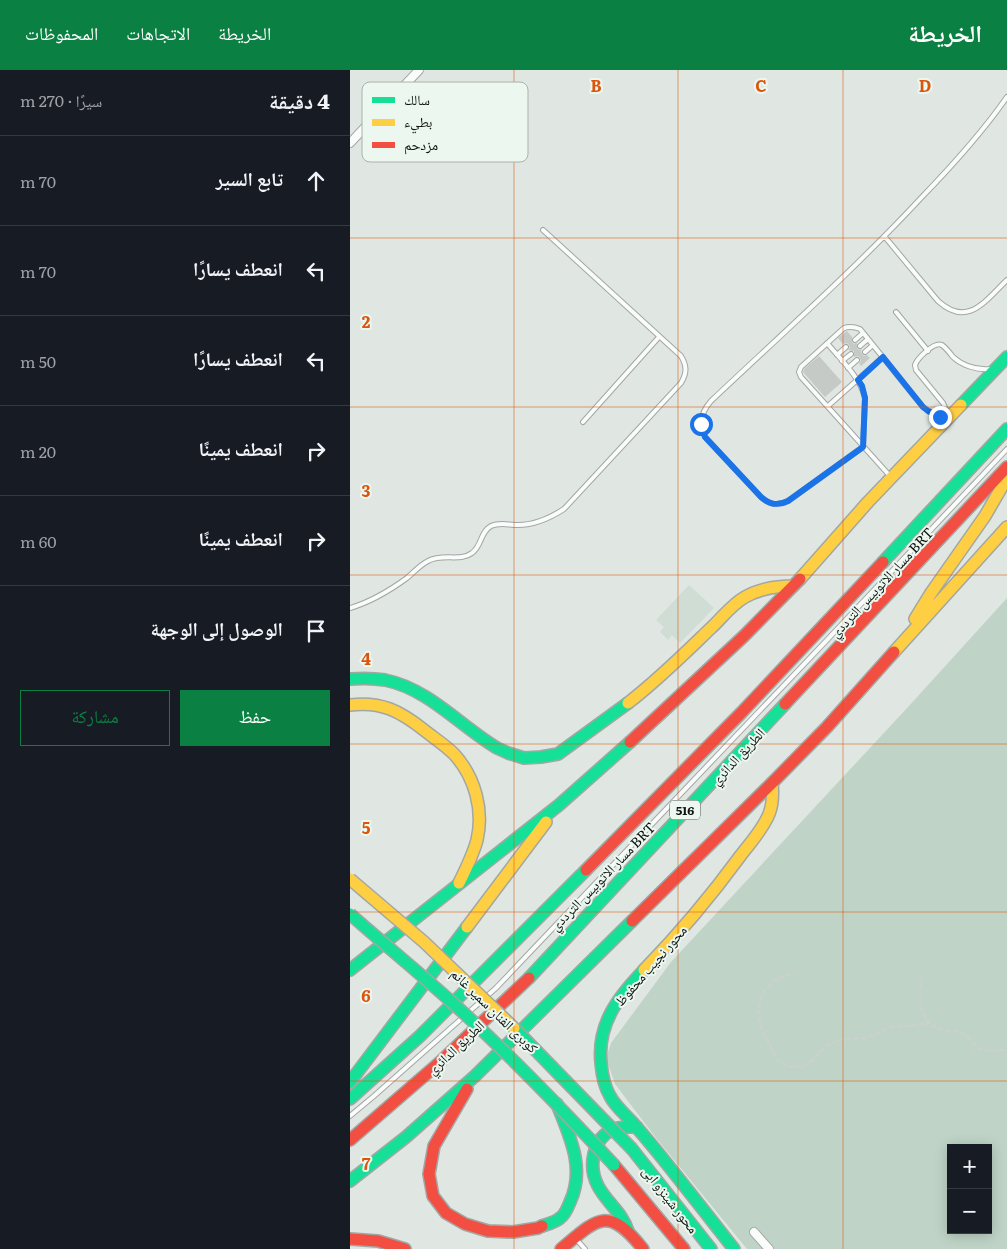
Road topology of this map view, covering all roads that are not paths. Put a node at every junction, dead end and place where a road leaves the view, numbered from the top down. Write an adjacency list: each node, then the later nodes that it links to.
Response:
1 (419, 70): 2 (street)
2 (408, 82)
3 (1007, 97): 7 (lane)
4 (362, 130): 5 (street)
5 (350, 143)
6 (543, 230): 11 (lane)
7 (885, 237): 8 (lane); 33 (lane)
8 (1007, 280)
9 (896, 312): 18 (lane)
10 (863, 332): 12 (lane); 13 (lane); 14 (lane)
11 (659, 337): 31 (lane); 40 (lane)
12 (868, 339): 15 (lane); 16 (lane)
13 (854, 340)
14 (827, 343): 21 (lane); 29 (lane)
15 (873, 345): 19 (lane); 22 (lane)
16 (860, 346)
17 (846, 347): 21 (lane)
18 (928, 351): 27 (lane); 30 (lane)
19 (865, 352)
20 (851, 354): 25 (lane)
21 (837, 355): 25 (lane)
22 (883, 357): 28 (lane); 30 (lane)
23 (1007, 357): 27 (main road)
24 (856, 360): 26 (lane)
25 (842, 361): 26 (lane)
26 (848, 368): 28 (lane)
27 (995, 369): 30 (main road)
28 (858, 380): 29 (lane); 33 (lane)
29 (828, 406): 33 (lane)
30 (948, 418): 36 (main road)
31 (583, 422)
32 (1007, 429): 52 (main road, الطريق الدائري / 516)
33 (863, 447): 36 (lane)
34 (1007, 449): 54 (lane, مسار الاتوبيس الترددي BRT)
35 (1007, 467): 56 (main road, الطريق الدائري / 516)
36 (892, 478): 39 (main road)
37 (1007, 478): 41 (main road)
38 (1007, 527): 41 (main road)
39 (793, 586): 42 (main road); 45 (main road)
40 (350, 608)
41 (898, 647): 44 (main road)
42 (350, 680)
43 (350, 705): 47 (main road)
44 (772, 783): 50 (main road); 55 (main road, محور نجيب محفوظ)
45 (559, 805): 47 (main road); 51 (main road)
46 (350, 879): 57 (main road, كوبرى الفنان سمير غانم, bridge)
47 (456, 887): 49 (main road)
48 (350, 914): 53 (main road, كوبرى الفنان سمير غانم, bridge)
49 (350, 970)
50 (475, 1076): 59 (main road); 62 (main road)
51 (350, 1082)
52 (350, 1099)
53 (557, 1104): 58 (main road, كوبرى الفنان سمير غانم, bridge); 65 (main road)
54 (350, 1116)
55 (637, 1127): 60 (main road); 72 (main road, محور نجيب محفوظ)
56 (350, 1140)
57 (632, 1149): 71 (main road, محور شينزو ابى)
58 (614, 1165): 70 (main road, محور شينزو ابى)
59 (350, 1182)
60 (628, 1230): 63 (main road); 69 (main road)
61 (754, 1232): 73 (street)
62 (464, 1236)
63 (575, 1237): 67 (main road); 68 (lane)
64 (350, 1239): 66 (main road)
65 (524, 1242)
66 (405, 1249)
67 (561, 1249)
68 (585, 1249)
69 (643, 1249)
70 (684, 1249)
71 (711, 1249)
72 (734, 1249)
73 (769, 1249)

